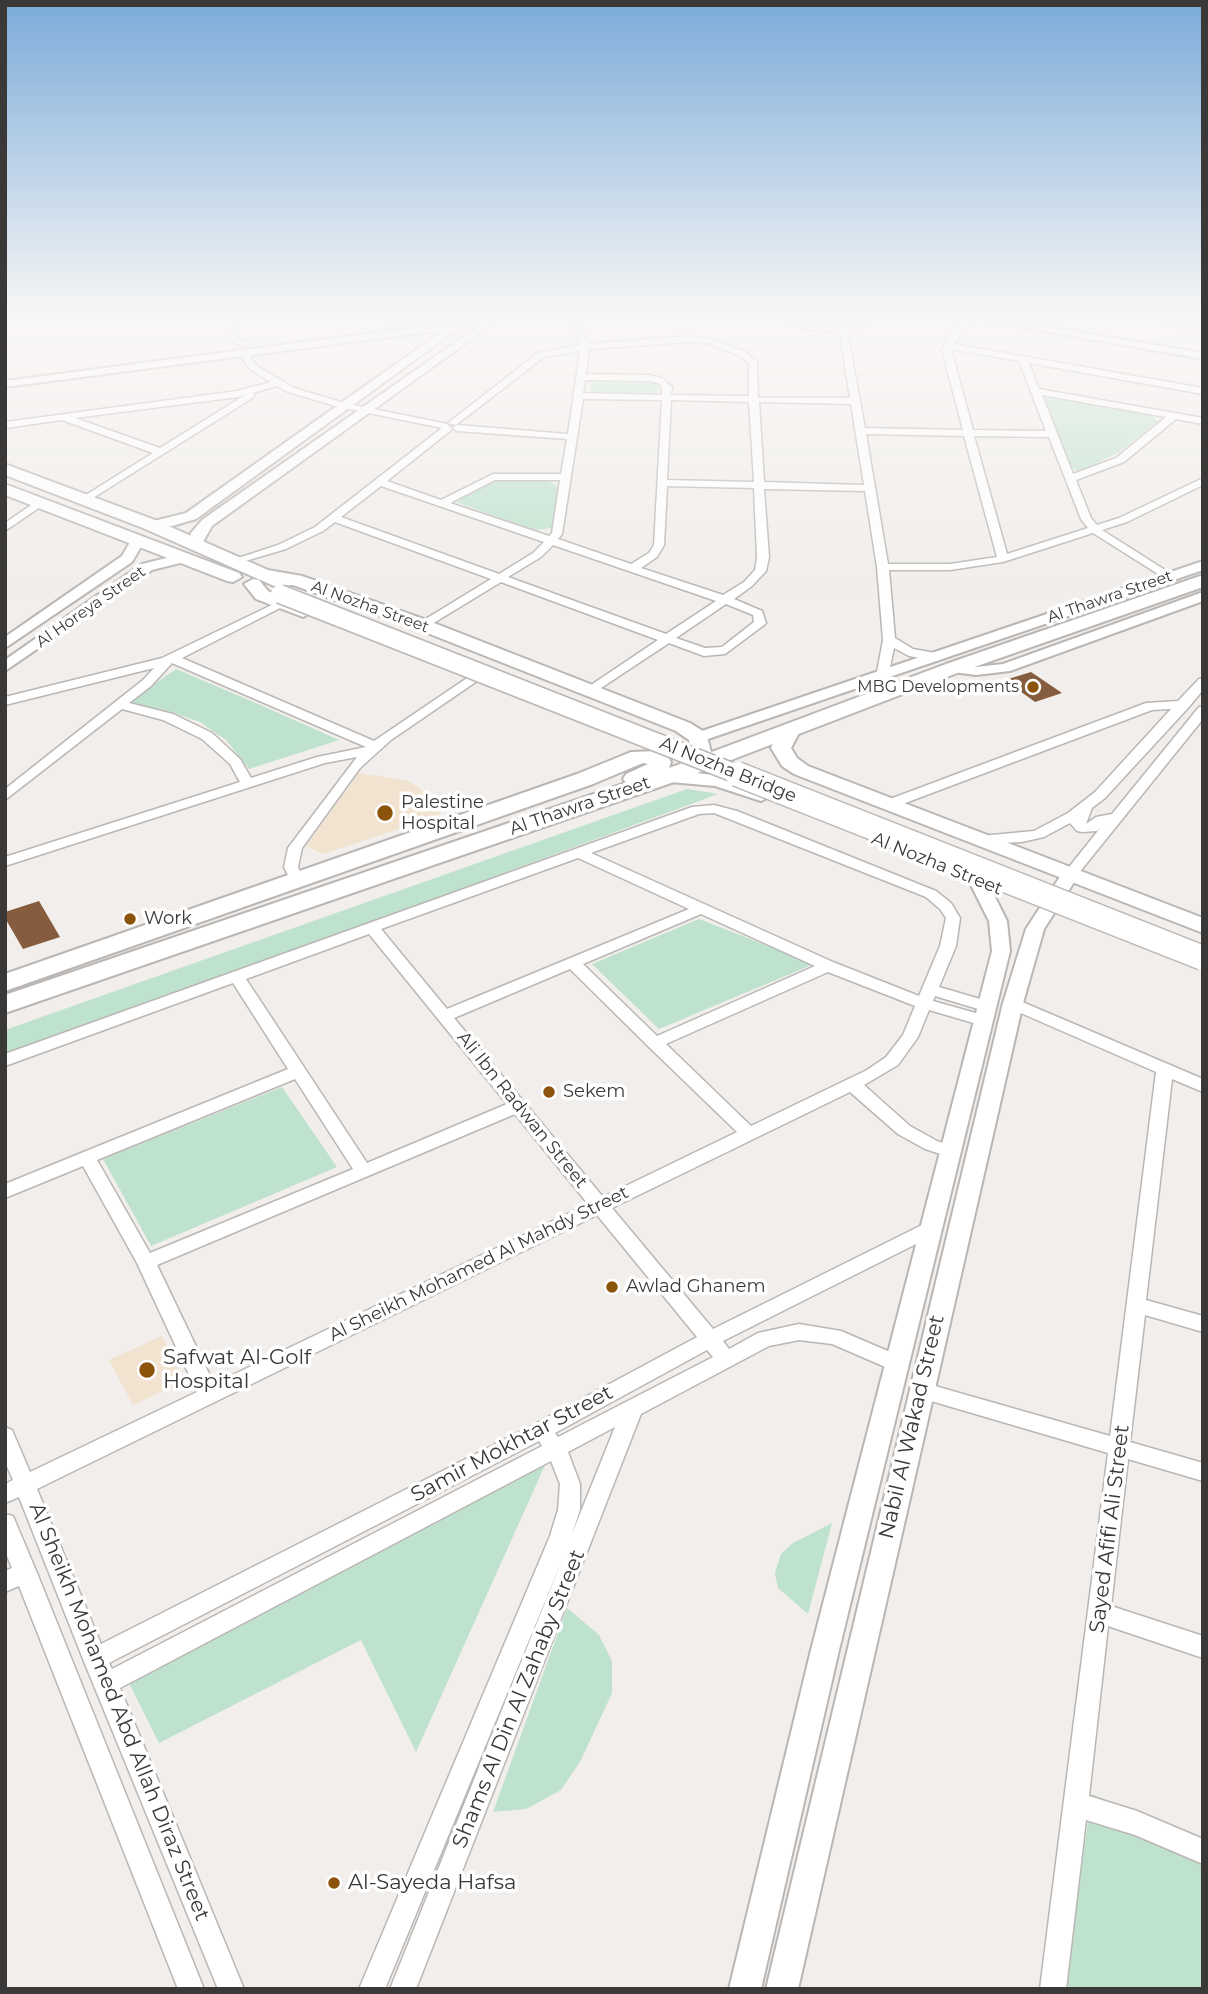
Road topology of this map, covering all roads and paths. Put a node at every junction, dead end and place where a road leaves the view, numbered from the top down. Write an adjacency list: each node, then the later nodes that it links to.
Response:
1 (105, 412): 15 (street)
2 (218, 412): 23 (street)
3 (332, 412): 36 (street)
4 (363, 412): 37 (street)
5 (377, 412): 18 (street)
6 (468, 412): 18 (street)
7 (577, 412): 22 (street)
8 (666, 412): 29 (street)
9 (756, 412): 30 (street)
10 (857, 412): 19 (street)
11 (964, 412): 20 (street)
12 (1043, 412): 21 (street)
13 (1152, 412): 14 (street)
14 (1174, 416): 16 (street); 26 (street)
15 (63, 417): 17 (street); 23 (street)
16 (1203, 421)
17 (5, 425)
18 (450, 426): 22 (street); 28 (street)
19 (860, 431): 20 (street); 31 (street)
20 (969, 433): 21 (street); 46 (street)
21 (1052, 434): 26 (street)
22 (573, 437): 25 (street)
23 (160, 452): 33 (street)
24 (5, 469): 33 (main road, Al Nozha Street)
25 (567, 477): 35 (street); 43 (street)
26 (1069, 479): 41 (street)
27 (1203, 481): 41 (street)
28 (379, 482): 35 (street); 38 (street)
29 (663, 483): 30 (street); 50 (street)
30 (759, 485): 31 (street); 58 (street)
31 (870, 488): 49 (street)
32 (5, 489): 34 (main road, Al Nozha Street)
33 (85, 500): 39 (main road, Al Nozha Street)
34 (41, 503): 40 (street); 42 (main road, Al Nozha Street)
35 (442, 503): 43 (street)
36 (198, 511): 37 (street); 39 (street)
37 (216, 516): 44 (street)
38 (334, 518): 47 (street); 54 (street)
39 (149, 524): 44 (main road, Al Nozha Street)
40 (5, 528)
41 (1095, 530): 46 (street); 53 (street)
42 (138, 540): 45 (main road, Al Nozha Street); 51 (street, Al Horeya Street)
43 (553, 541): 50 (street); 54 (street)
44 (195, 544): 47 (main road, Al Nozha Street)
45 (183, 558): 52 (street, Al Horeya Street); 55 (main road, Al Nozha Street)
46 (1003, 559): 49 (street)
47 (235, 561): 55 (main road, Al Nozha Street)
48 (1203, 565): 53 (street, Al Thawra Street)
49 (883, 567): 62 (street)
50 (633, 568): 58 (street)
51 (111, 570): 52 (street); 63 (street, Al Horeya Street)
52 (133, 577): 66 (street, Al Horeya Street)
53 (1170, 577): 65 (street, Al Thawra Street)
54 (499, 578): 60 (street); 61 (street)
55 (259, 580): 59 (main road, Al Nozha Street); 60 (main road, Al Nozha Street); 100 (main road, Al Nozha Bridge); 101 (main road, Al Nozha Bridge, bridge)
56 (1203, 581): 65 (highway, Al Thawra Street)
57 (1203, 596): 65 (street, Al Thawra Street)
58 (725, 600): 61 (street); 61 (street)
59 (282, 603): 64 (street); 68 (main road, Al Nozha Street)
60 (423, 625): 70 (main road, Al Nozha Street)
61 (668, 639): 70 (street)
62 (889, 640): 65 (street); 67 (street)
63 (5, 644)
64 (170, 660): 71 (street); 72 (street); 78 (street)
65 (945, 663): 67 (street, Al Thawra Street); 76 (highway, Al Thawra Street)
66 (5, 667)
67 (882, 677): 77 (street, Al Thawra Street)
68 (474, 679): 75 (main road, Al Nozha Street); 78 (street)
69 (1203, 682): 73 (street)
70 (596, 692): 75 (main road); 77 (main road, Al Nozha Street)
71 (5, 701)
72 (120, 705): 81 (street); 82 (street)
73 (1184, 705): 83 (street); 85 (street)
74 (1203, 710): 86 (street)
75 (568, 714): 79 (main road, Al Nozha Street)
76 (790, 731): 80 (highway, Al Thawra Street); 83 (main road, Al Nozha Street)
77 (699, 737): 80 (main road)
78 (372, 748): 81 (street); 92 (street)
79 (629, 761): 84 (highway); 92 (highway, Al Thawra Street)
80 (677, 773): 84 (highway, Al Thawra Street); 87 (main road, Al Nozha Street)
81 (248, 784): 90 (street)
82 (5, 796)
83 (877, 801): 87 (main road); 88 (main road, Al Nozha Street)
84 (590, 803): 108 (highway, Al Thawra Street)
85 (1086, 806): 86 (street); 88 (street)
86 (1116, 817): 91 (street)
87 (833, 823): 93 (main road, Al Nozha Street)
88 (974, 839): 91 (main road, Al Nozha Street)
89 (579, 853): 94 (street); 97 (street); 107 (street, Al Sheikh Mohamed Al Mahdy Street)
90 (5, 862)
91 (1069, 876): 95 (street, Nabil Al Wakad Street); 96 (main road, Al Nozha Street)
92 (297, 880): 106 (highway, Al Thawra Street)
93 (978, 881): 95 (main road, Al Nozha Street); 98 (street, Nabil Al Wakad Street)
94 (701, 909): 102 (street); 103 (street)
95 (1048, 909): 99 (street, Nabil Al Wakad Street); 104 (main road, Al Nozha Street)
96 (1203, 926)
97 (370, 927): 105 (street); 110 (street, Ali Ibn Radwan Street)
98 (1001, 939): 99 (street); 109 (street, Nabil Al Wakad Street)
99 (1029, 944): 109 (street, Nabil Al Wakad Street)
100 (1203, 944)
101 (1203, 958)
102 (572, 962): 110 (street); 111 (street)
103 (828, 966): 107 (street); 111 (street)
104 (1203, 971)
105 (236, 976): 112 (street); 114 (street)
106 (5, 983)
107 (926, 996): 109 (street); 115 (street, Al Sheikh Mohamed Al Mahdy Street)
108 (5, 1003)
109 (995, 1010): 113 (street); 119 (street, Nabil Al Wakad Street); 131 (street, Nabil Al Wakad Street)
110 (446, 1015): 117 (street, Ali Ibn Radwan Street)
111 (655, 1043): 118 (street)
112 (5, 1060)
113 (1164, 1069): 116 (street); 126 (street, Sayed Afifi Ali Street)
114 (298, 1071): 120 (street); 121 (street)
115 (853, 1085): 118 (street, Al Sheikh Mohamed Al Mahdy Street); 119 (street)
116 (1203, 1086)
117 (517, 1107): 121 (street); 123 (street, Ali Ibn Radwan Street)
118 (749, 1134): 123 (street, Al Sheikh Mohamed Al Mahdy Street)
119 (950, 1151): 124 (street, Nabil Al Wakad Street)
120 (87, 1158): 122 (street); 125 (street)
121 (364, 1172): 125 (street)
122 (5, 1191)
123 (599, 1205): 128 (street, Ali Ibn Radwan Street); 132 (street, Al Sheikh Mohamed Al Mahdy Street)
124 (930, 1229): 128 (street, Samir Mokhtar Street); 130 (street, Nabil Al Wakad Street)
125 (146, 1262): 132 (street)
126 (1137, 1305): 127 (street); 136 (street, Sayed Afifi Ali Street)
127 (1203, 1324)
128 (710, 1339): 129 (street, Ali Ibn Radwan Street); 135 (street, Samir Mokhtar Street)
129 (726, 1359): 130 (street, Samir Mokhtar Street); 133 (street, Samir Mokhtar Street)
130 (897, 1364): 146 (street, Nabil Al Wakad Street)
131 (921, 1390): 136 (street); 147 (street, Nabil Al Wakad Street)
132 (209, 1395): 138 (street, Al Sheikh Mohamed Al Mahdy Street)
133 (633, 1408): 135 (street, Samir Mokhtar Street); 140 (street, Shams Al Din Al Zahaby Street)
134 (5, 1436): 138 (street, Al Sheikh Mohamed Abd Allah Diraz Street)
135 (548, 1440): 140 (street, Shams Al Din Al Zahaby Street); 144 (street, Samir Mokhtar Street); 145 (street, Samir Mokhtar Street)
136 (1120, 1447): 137 (street); 142 (street, Sayed Afifi Ali Street)
137 (1203, 1472)
138 (16, 1489): 144 (street, Al Sheikh Mohamed Abd Allah Diraz Street)
139 (5, 1523): 141 (street, Al Sheikh Mohamed Abd Allah Diraz Street)
140 (571, 1540): 152 (street, Shams Al Din Al Zahaby Street); 153 (street, Shams Al Din Al Zahaby Street)
141 (16, 1578): 150 (street, Al Sheikh Mohamed Abd Allah Diraz Street)
142 (1100, 1614): 143 (street); 148 (street, Sayed Afifi Ali Street)
143 (1203, 1647)
144 (94, 1659): 145 (street, Al Sheikh Mohamed Abd Allah Diraz Street)
145 (105, 1684): 151 (street, Al Sheikh Mohamed Abd Allah Diraz Street)
146 (794, 1783): 147 (street); 154 (street, Nabil Al Wakad Street)
147 (825, 1795): 155 (street, Nabil Al Wakad Street)
148 (1076, 1805): 149 (street); 156 (street, Sayed Afifi Ali Street)
149 (1203, 1852)
150 (191, 1989)
151 (231, 1989)
152 (372, 1989)
153 (403, 1989)
154 (745, 1989)
155 (782, 1989)
156 (1053, 1989)

